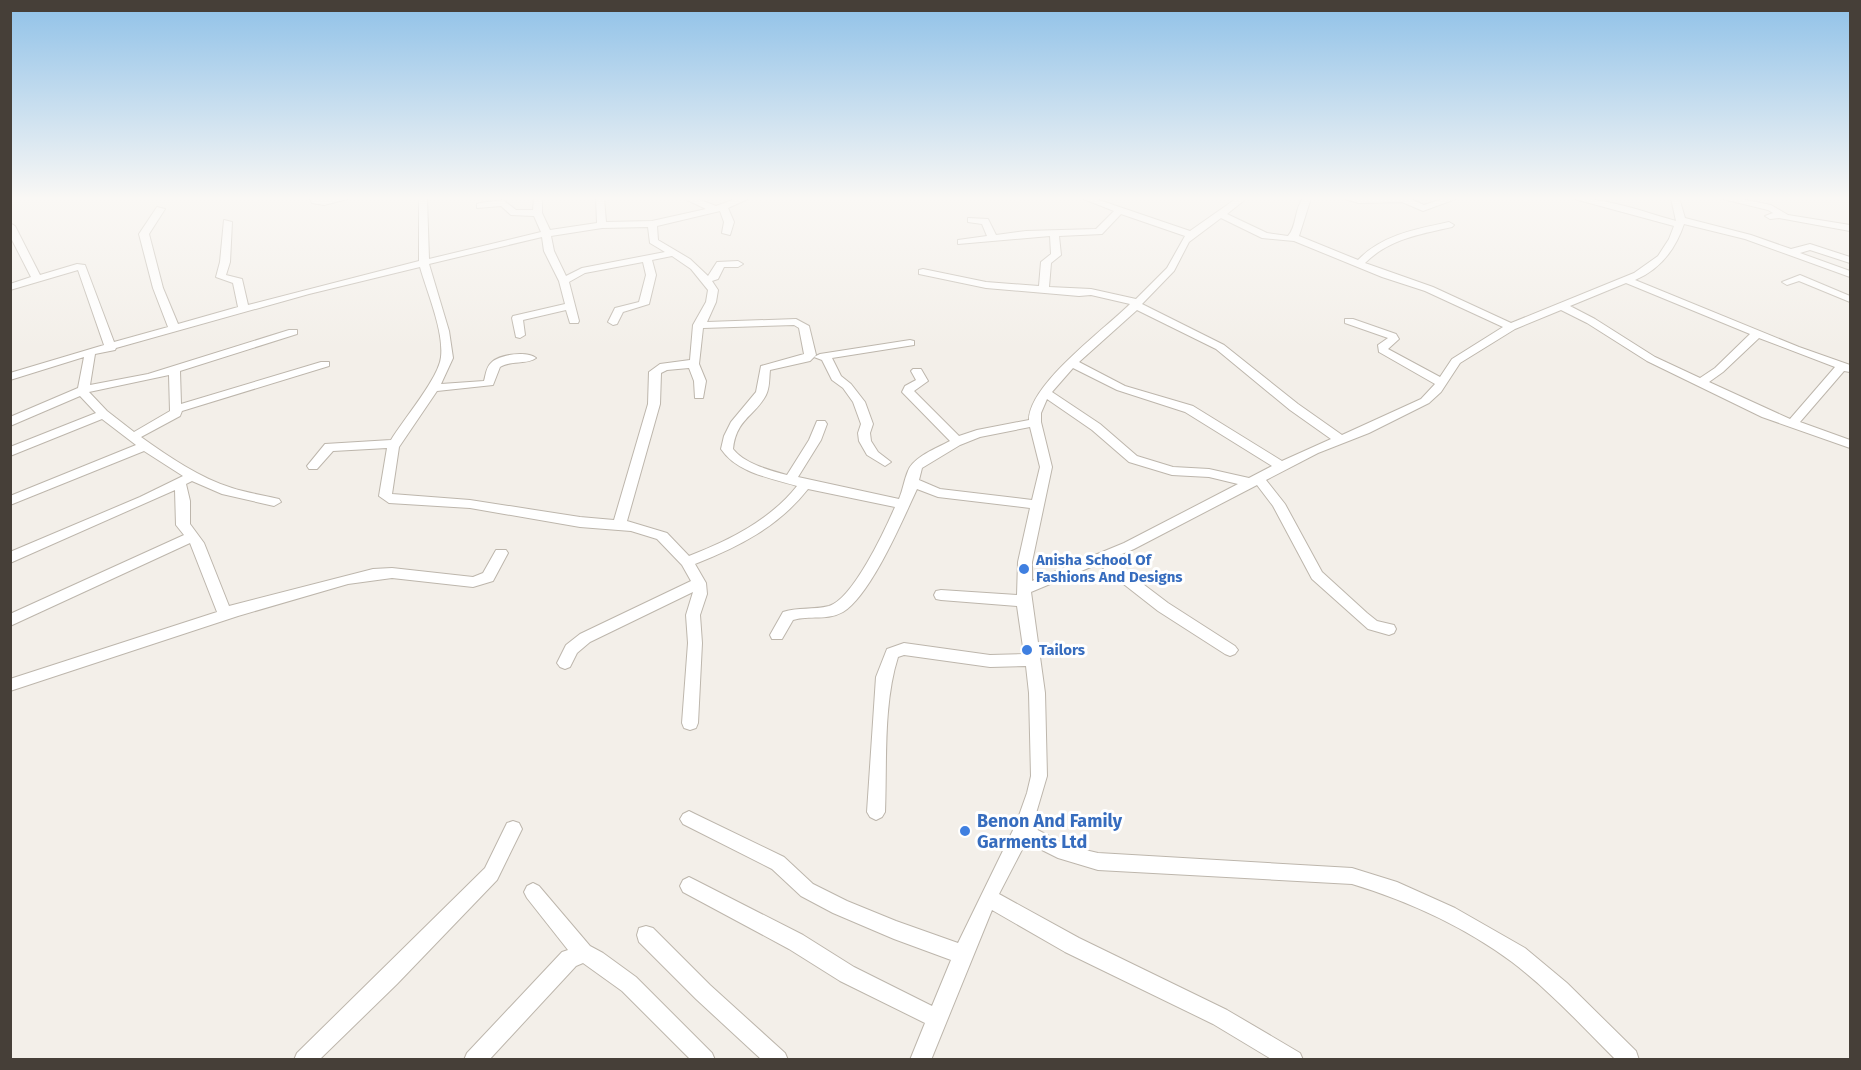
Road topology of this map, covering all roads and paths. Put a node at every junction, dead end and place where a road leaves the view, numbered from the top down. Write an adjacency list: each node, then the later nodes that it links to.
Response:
1 (22, 248): 25 (street)
2 (148, 248): 42 (street)
3 (226, 248): 36 (street)
4 (424, 248): 20 (street)
5 (483, 248): 20 (street)
6 (549, 248): 28 (street)
7 (665, 248): 17 (street)
8 (1055, 248): 31 (street)
9 (1182, 248): 33 (street)
10 (1320, 248): 22 (street)
11 (1378, 248): 22 (street)
12 (1667, 248): 27 (street)
13 (1780, 248): 16 (street)
14 (1807, 248): 16 (street)
15 (1813, 248): 19 (street)
16 (1792, 252): 24 (street)
17 (673, 253): 18 (street); 26 (street)
18 (647, 258): 28 (street); 39 (street)
19 (1851, 260)
20 (424, 263): 36 (street); 61 (street)
21 (738, 264): 26 (street)
22 (1359, 264): 41 (street)
23 (924, 272): 31 (street)
24 (1851, 274)
25 (38, 279): 30 (street); 47 (street)
26 (707, 279): 40 (street)
27 (1627, 280): 35 (street); 44 (street)
28 (564, 281): 34 (street)
29 (1787, 282): 32 (street)
30 (10, 287)
31 (1044, 288): 33 (street)
32 (1851, 299)
33 (1136, 304): 52 (street); 72 (street)
34 (570, 306): 37 (street); 45 (street)
35 (1561, 306): 41 (street); 59 (street)
36 (244, 309): 42 (street)
37 (574, 321)
38 (1349, 321): 60 (street)
39 (613, 322)
40 (698, 325): 49 (street); 54 (street)
41 (1511, 327): 60 (street)
42 (175, 330): 47 (street)
43 (293, 332): 56 (street)
44 (1757, 334): 55 (street); 59 (street)
45 (520, 335)
46 (910, 342): 50 (street)
47 (111, 348): 48 (street)
48 (90, 354): 58 (street); 62 (street)
49 (808, 357): 50 (street); 82 (street)
50 (826, 357): 78 (street)
51 (530, 358): 61 (street)
52 (1072, 363): 63 (street); 80 (street)
53 (325, 364): 65 (street)
54 (693, 364): 64 (street); 90 (street)
55 (1846, 368): 69 (street)
56 (174, 370): 62 (street); 65 (street)
57 (917, 371): 73 (street)
58 (10, 377)
59 (1702, 382): 69 (street)
60 (1441, 384): 72 (street)
61 (433, 388): 74 (street)
62 (82, 390): 66 (street); 67 (street)
63 (1046, 393): 68 (street); 83 (street)
64 (699, 396)
65 (177, 409): 71 (street)
66 (105, 414): 71 (street); 77 (street)
67 (10, 422)
68 (1035, 422): 73 (street); 89 (street)
69 (1793, 423): 75 (street)
70 (821, 424): 82 (street)
71 (133, 437): 76 (street)
72 (1341, 440): 80 (street)
73 (957, 441): 84 (street)
74 (395, 444): 79 (street); 90 (street)
75 (1851, 444)
76 (145, 446): 81 (street); 86 (street)
77 (10, 452)
78 (885, 462)
79 (313, 466)
80 (1282, 467): 83 (street)
81 (186, 480): 87 (street); 91 (street); 93 (street)
82 (789, 480): 85 (street)
83 (1255, 481): 94 (street); 101 (street)
84 (912, 482): 88 (street); 89 (street)
85 (805, 484): 88 (street); 95 (street)
86 (10, 501)
87 (274, 502)
88 (904, 504): 102 (street)
89 (1039, 505): 98 (street)
90 (620, 524): 95 (street)
91 (192, 537): 99 (street); 100 (street)
92 (501, 553): 99 (street)
93 (10, 558)
94 (1099, 558): 98 (street); 103 (street)
95 (687, 562): 96 (street)
96 (699, 583): 105 (street); 107 (street)
97 (941, 595): 98 (street)
98 (1025, 595): 104 (street)
99 (232, 613): 106 (street)
100 (10, 621)
101 (1389, 628)
102 (777, 635)
103 (1230, 650)
104 (1034, 660): 108 (street); 111 (street)
105 (565, 663)
106 (10, 685)
107 (690, 723)
108 (876, 812)
109 (689, 819): 117 (street)
110 (513, 829): 120 (street)
111 (1024, 831): 114 (street); 119 (street)
112 (689, 886): 118 (street)
113 (533, 892): 116 (street)
114 (988, 898): 117 (street); 125 (street)
115 (646, 935): 123 (street)
116 (583, 953): 121 (street); 122 (street)
117 (964, 955): 118 (street)
118 (938, 1019): 124 (street)
119 (1629, 1058)
120 (304, 1059)
121 (474, 1059)
122 (705, 1059)
123 (778, 1059)
124 (920, 1059)
125 (1293, 1059)

